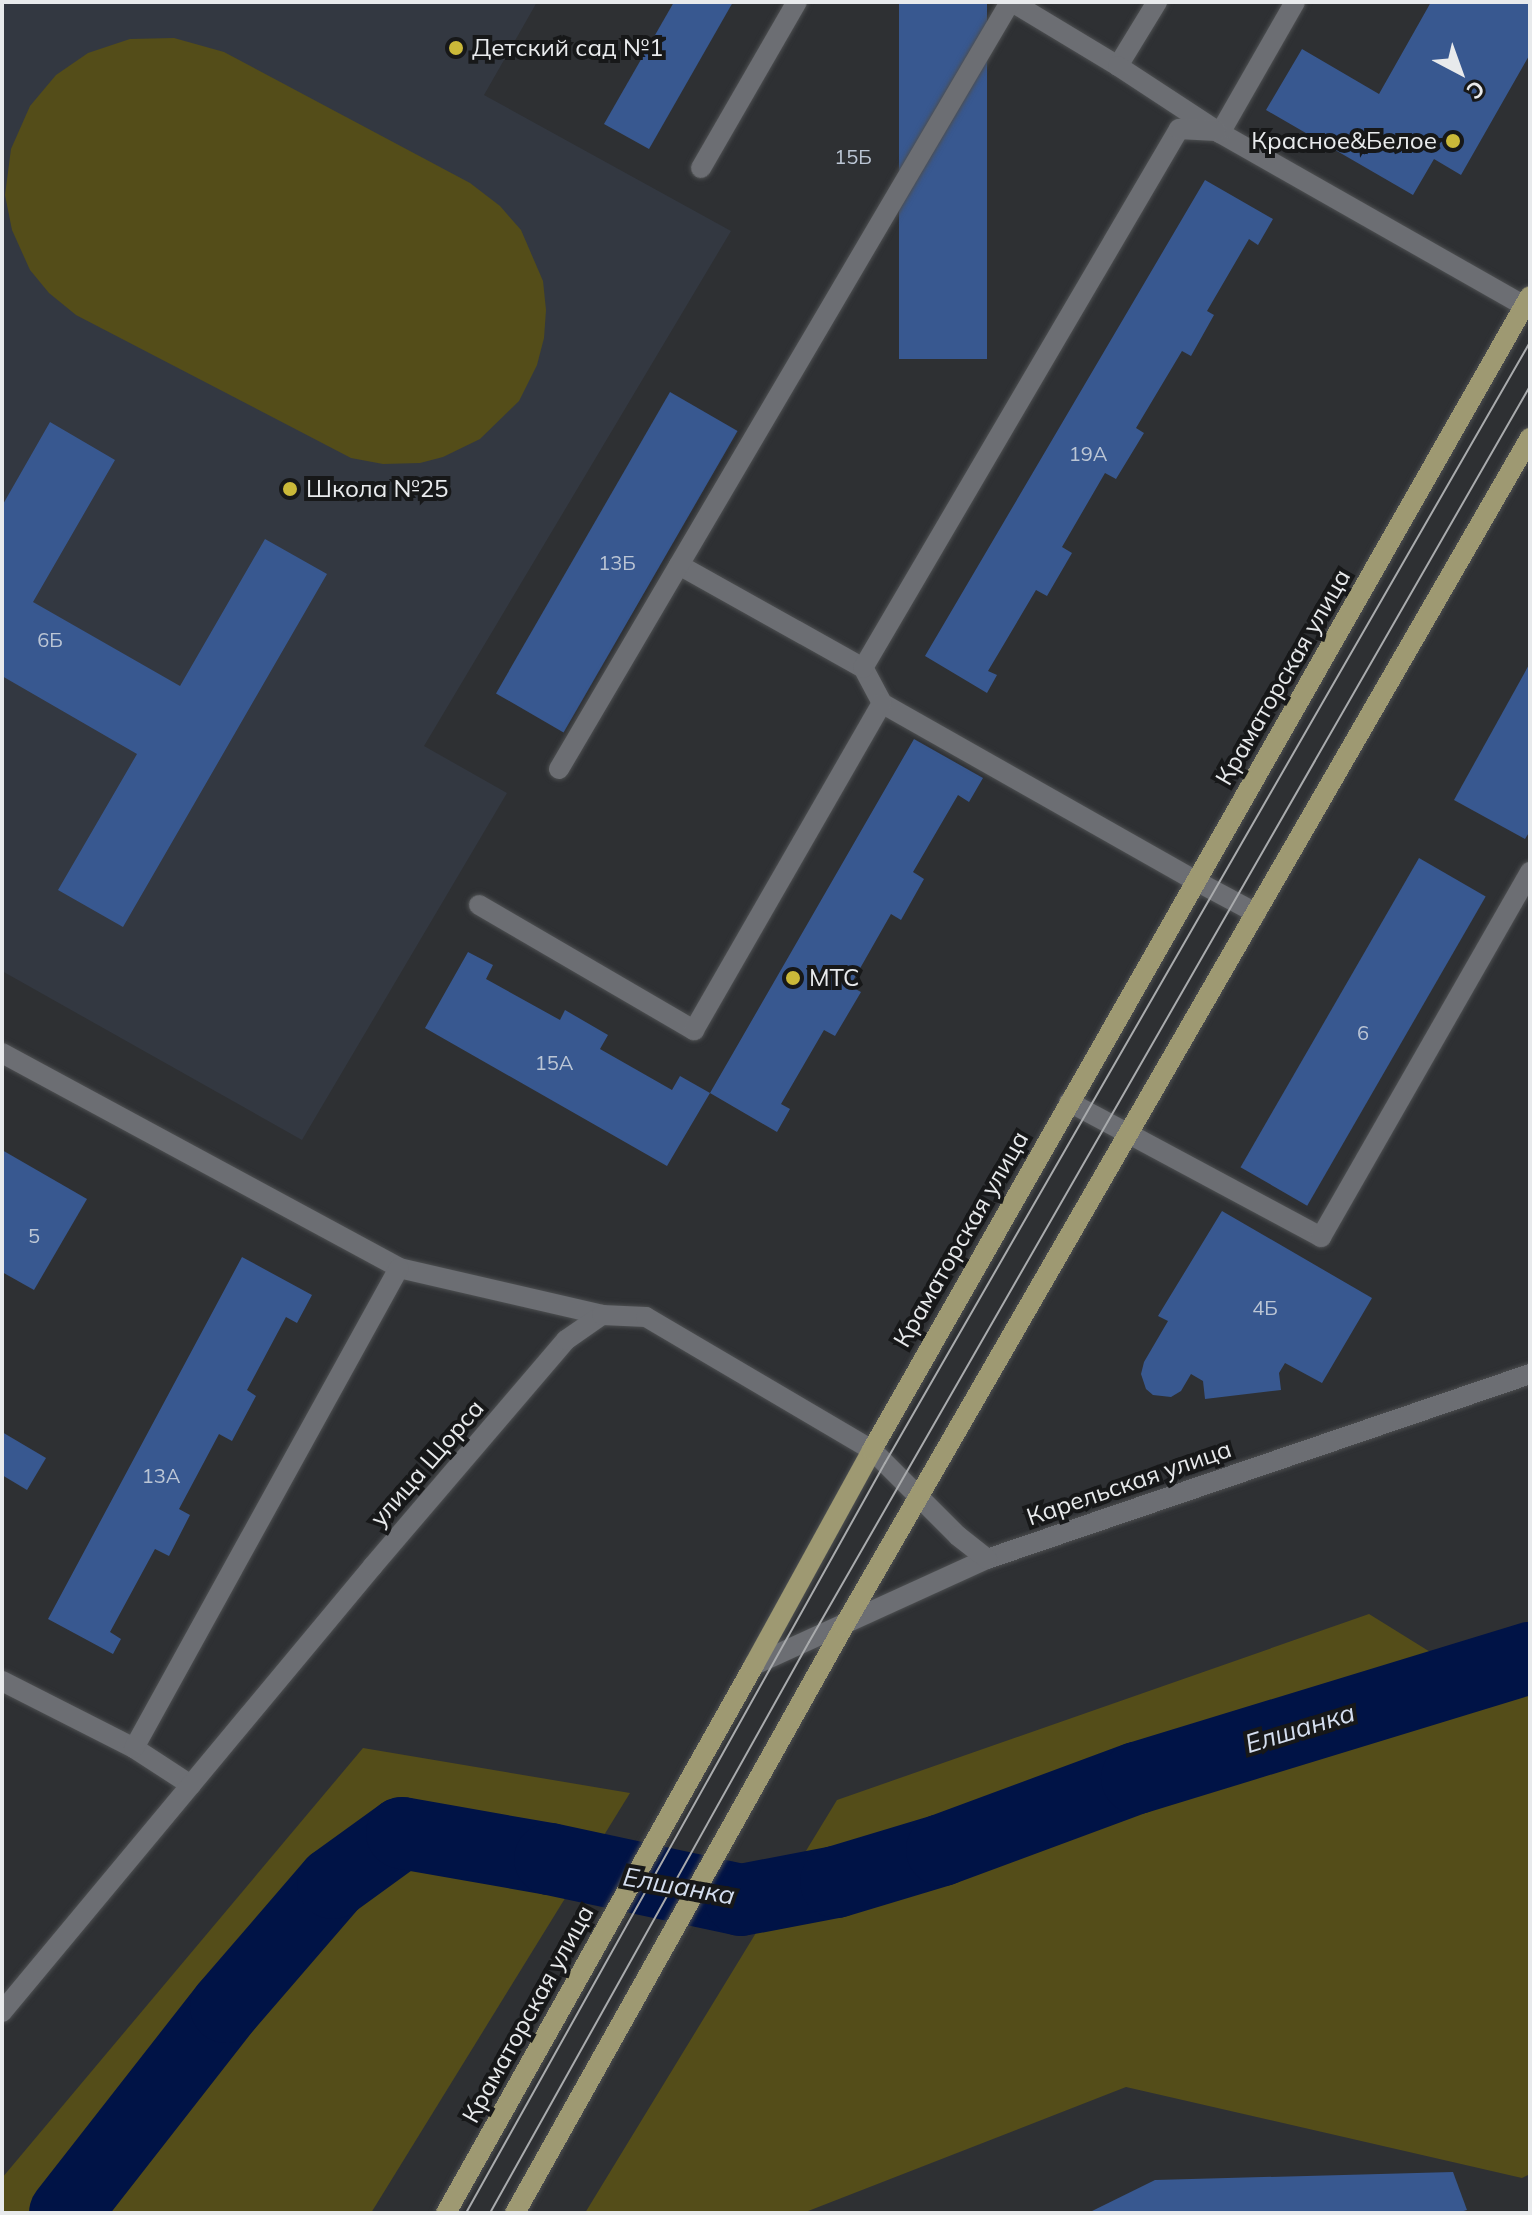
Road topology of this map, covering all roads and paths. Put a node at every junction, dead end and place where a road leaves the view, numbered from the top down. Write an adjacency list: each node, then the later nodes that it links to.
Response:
1 (797, 2): 7 (street)
2 (1011, 2): 5 (street); 10 (street)
3 (1157, 2): 5 (street)
4 (1295, 2): 6 (street)
5 (1118, 66): 6 (street)
6 (1218, 132): 8 (street); 11 (street)
7 (701, 168)
8 (1528, 303): 15 (main road, Краматорская улица)
9 (1530, 438): 17 (main road)
10 (679, 565): 11 (street); 13 (street)
11 (863, 668): 12 (street)
12 (882, 703): 15 (street); 16 (street)
13 (559, 769)
14 (1530, 872): 20 (street)
15 (1196, 881): 17 (street); 19 (main road, Краматорская улица)
16 (479, 905)
17 (1256, 913): 20 (main road)
18 (2, 1053): 21 (street)
19 (1069, 1102): 20 (street); 24 (main road, Краматорская улица)
20 (1129, 1134): 25 (main road)
21 (399, 1268): 22 (street); 30 (street)
22 (602, 1315): 24 (street); 31 (street, улица Щорса)
23 (1530, 1374): 26 (street, Карельская улица)
24 (872, 1450): 25 (street); 28 (main road, Краматорская улица)
25 (919, 1498): 26 (street); 27 (main road)
26 (987, 1559): 27 (street, Карельская улица)
27 (844, 1626): 28 (street, Карельская улица); 34 (main road)
28 (754, 1665): 33 (main road, Краматорская улица)
29 (2, 1681): 30 (street)
30 (134, 1748): 31 (street)
31 (191, 1785): 32 (street, улица Щорса)
32 (2, 2012)
33 (446, 2213)
34 (515, 2213)

